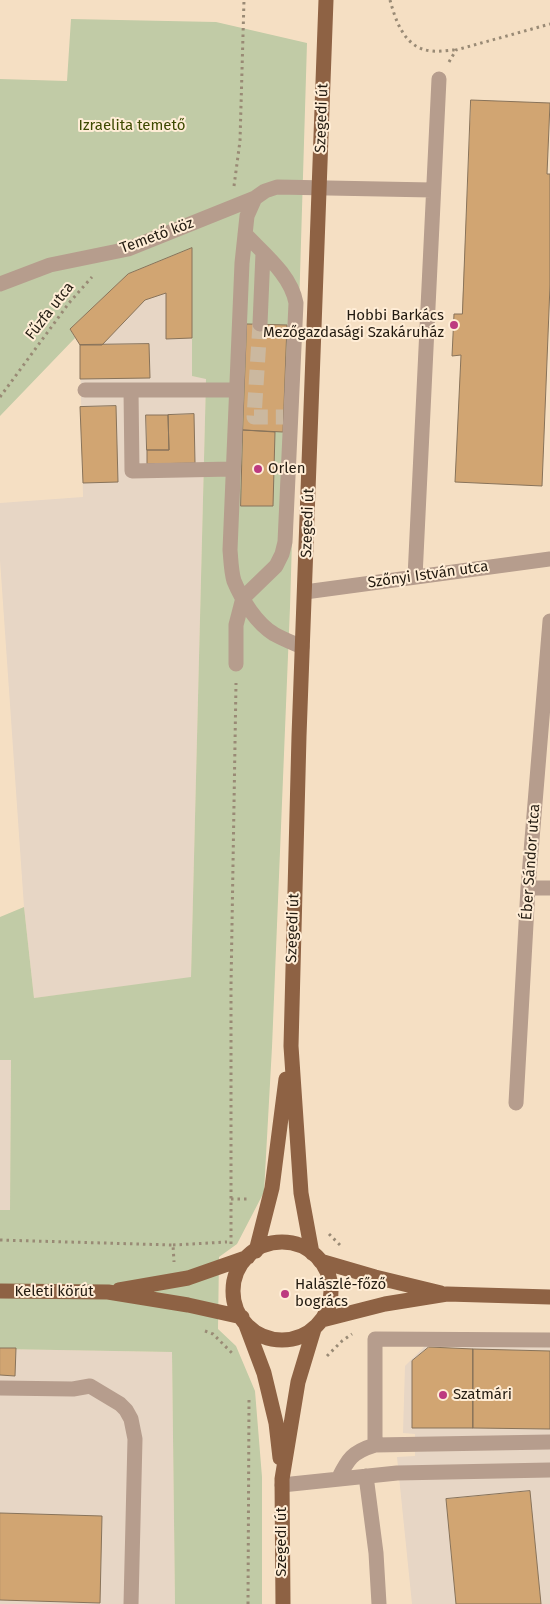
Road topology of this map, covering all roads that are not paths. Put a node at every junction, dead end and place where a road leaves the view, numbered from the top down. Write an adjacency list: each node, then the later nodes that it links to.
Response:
1 (326, 0): 3 (main road, Szegedi út)
2 (438, 79): 4 (street)
3 (320, 187): 4 (street, Temető köz); 5 (street, Temető köz); 16 (main road, Szegedi út)
4 (432, 190): 15 (street)
5 (256, 198): 6 (street); 8 (street, Temető köz)
6 (245, 234): 7 (street); 12 (street)
7 (263, 254): 9 (street); 17 (street)
8 (0, 284)
9 (260, 324)
10 (84, 390): 11 (street)
11 (131, 390): 12 (street); 13 (street)
12 (236, 390): 13 (street)
13 (233, 469): 17 (street)
14 (550, 559): 15 (street, Szőnyi István utca)
15 (415, 577): 16 (street, Szőnyi István utca)
16 (305, 592): 19 (main road, Szegedi út)
17 (243, 598): 19 (street); 20 (street)
18 (550, 621): 21 (street, Éber Sándor utca)
19 (302, 648): 23 (main road, Szegedi út)
20 (236, 664)
21 (528, 888): 22 (street); 24 (street, Éber Sándor utca)
22 (550, 888)
23 (290, 1046): 25 (main road); 26 (main road)
24 (516, 1103)
25 (252, 1254): 26 (main road); 28 (main road); 31 (main road)
26 (316, 1257): 29 (main road); 32 (main road)
27 (0, 1291): 28 (main road, Keleti körút)
28 (108, 1292): 31 (main road)
29 (447, 1294): 30 (main road); 32 (main road)
30 (550, 1297)
31 (244, 1321): 32 (main road); 40 (main road)
32 (318, 1324): 40 (main road)
33 (550, 1340): 36 (street)
34 (0, 1388): 41 (street)
35 (550, 1442): 36 (street)
36 (374, 1445): 39 (street)
37 (550, 1470): 38 (street)
38 (366, 1476): 39 (street); 43 (street)
39 (338, 1479): 40 (street)
40 (282, 1482): 42 (main road, Szegedi út)
41 (131, 1604)
42 (282, 1604)
43 (379, 1604)

